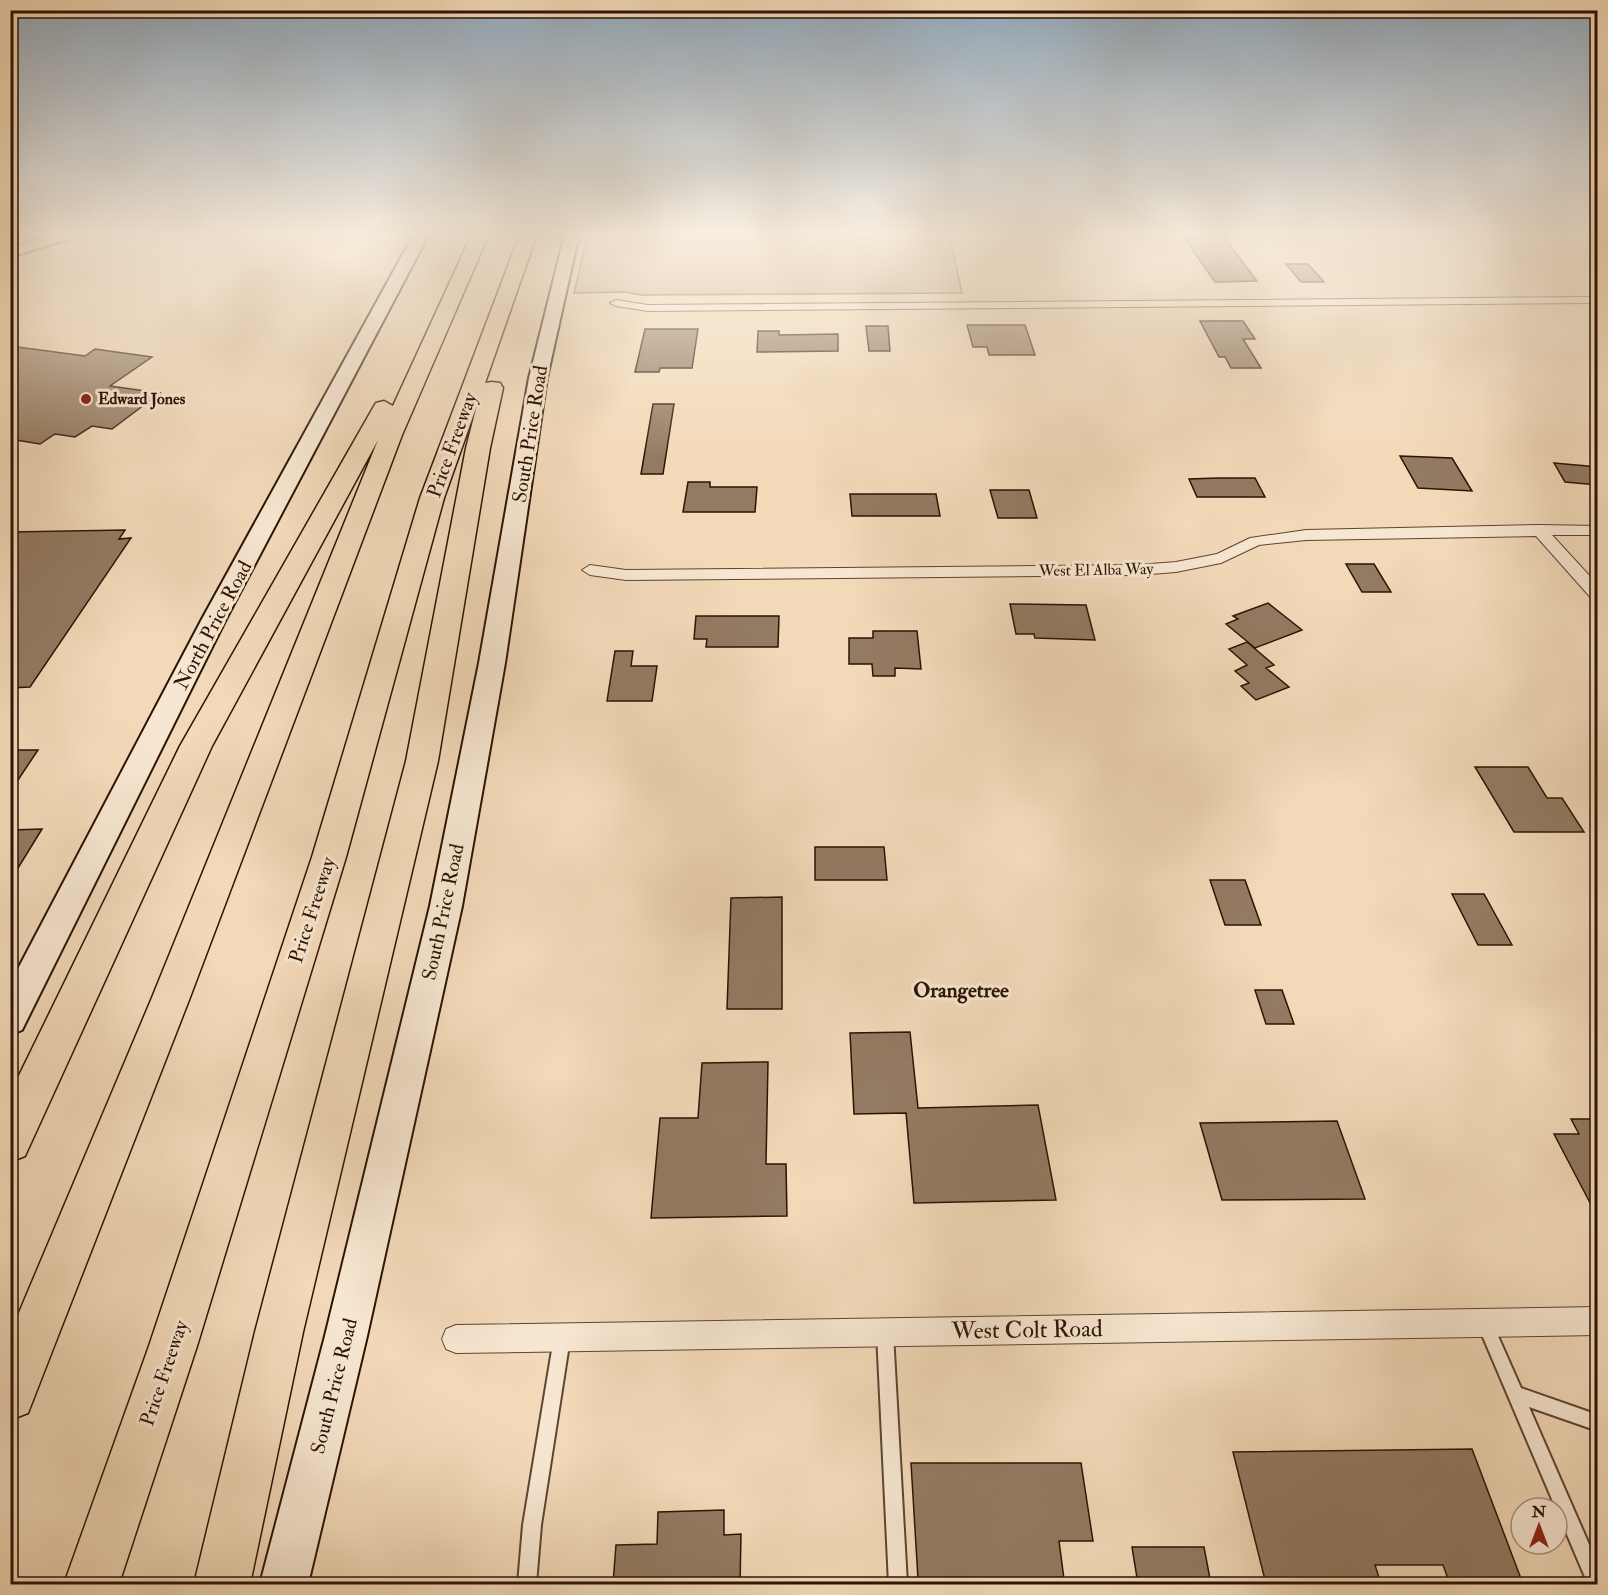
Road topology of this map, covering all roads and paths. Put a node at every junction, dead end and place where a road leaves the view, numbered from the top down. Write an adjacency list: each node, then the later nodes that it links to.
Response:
1 (382, 308): 11 (main road, North Price Road)
2 (447, 308): 12 (highway)
3 (448, 308): 19 (highway)
4 (500, 308): 21 (highway, Price Freeway)
5 (501, 308): 22 (highway)
6 (554, 308): 23 (main road, South Price Road)
7 (1539, 530): 8 (street, West El Alba Way); 9 (street, West El Alba Way); 10 (street)
8 (1598, 530)
9 (590, 570)
10 (1598, 595)
11 (10, 1018)
12 (10, 1141)
13 (1598, 1321): 14 (street, West Colt Road)
14 (1485, 1323): 15 (street, West Colt Road); 18 (lane)
15 (885, 1333): 16 (street, West Colt Road); 25 (lane)
16 (562, 1338): 17 (street, West Colt Road); 24 (lane)
17 (456, 1339)
18 (1515, 1394): 20 (lane); 26 (lane)
19 (10, 1395)
20 (1598, 1423)
21 (91, 1584)
22 (222, 1584)
23 (284, 1584)
24 (527, 1584)
25 (898, 1584)
26 (1597, 1584)

